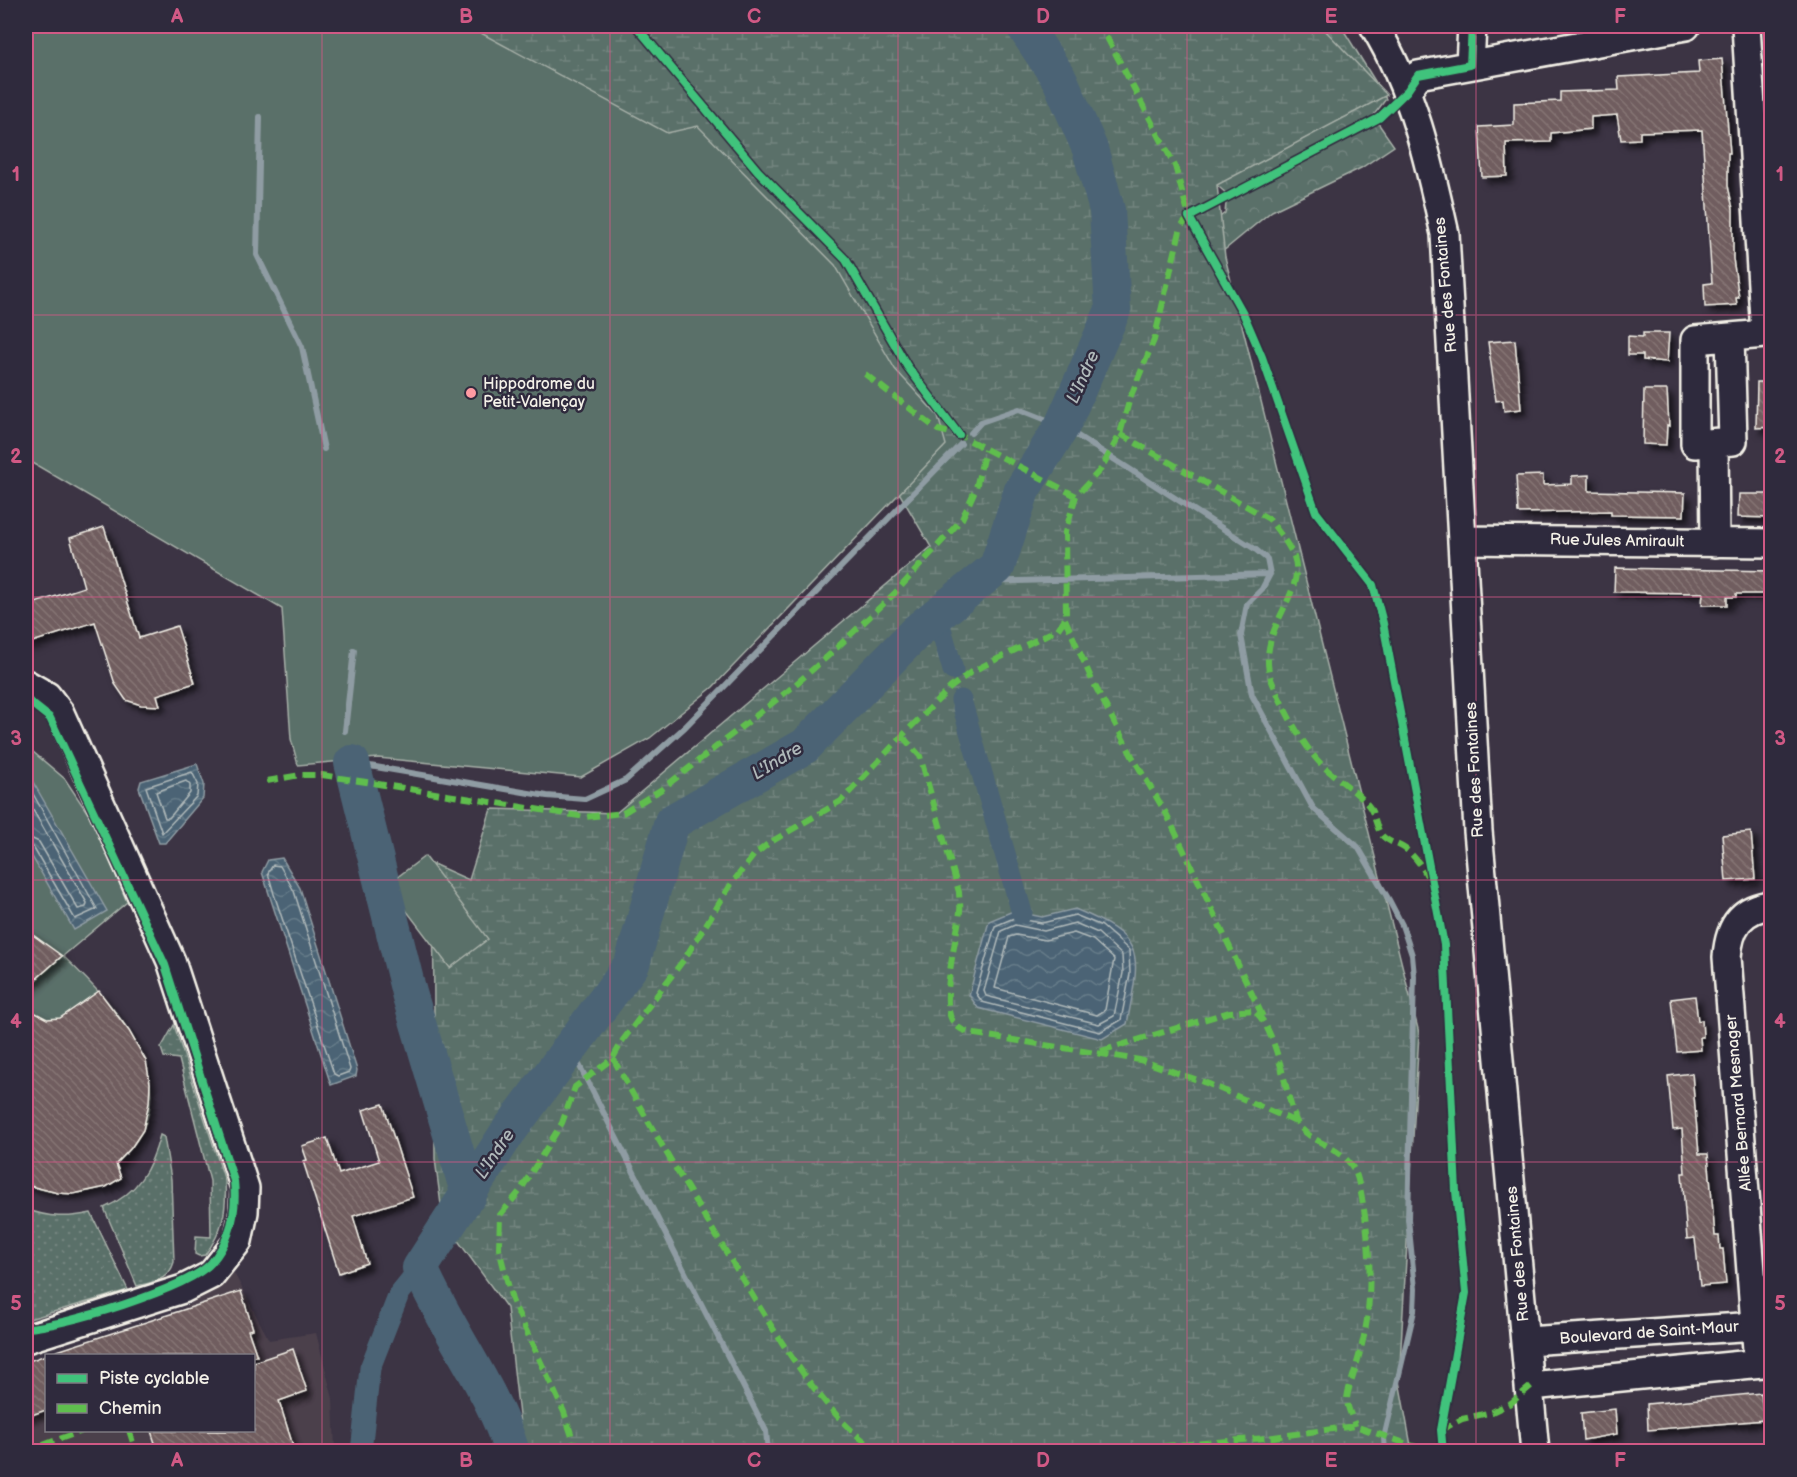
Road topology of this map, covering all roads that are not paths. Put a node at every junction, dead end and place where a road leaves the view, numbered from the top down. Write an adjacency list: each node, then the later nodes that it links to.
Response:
1 (1374, 26): 6 (street, Rue des Fontaines)
2 (1472, 26): 5 (street)
3 (1686, 26): 5 (street)
4 (1746, 26): 7 (street)
5 (1470, 64): 6 (street)
6 (1407, 91): 9 (street, Rue des Fontaines)
7 (1730, 337): 8 (street); 8 (street)
8 (1714, 442): 10 (street)
9 (1463, 540): 10 (street, Rue Jules Amirault); 16 (street, Rue des Fontaines)
10 (1715, 543): 11 (street, Rue Jules Amirault)
11 (1772, 543)
12 (26, 684): 15 (street)
13 (1772, 905): 14 (street, Allée Bernard Mesnager)
14 (1764, 1325): 16 (street, Boulevard de Saint-Maur); 17 (street, Allée Bernard Mesnager)
15 (26, 1340)
16 (1527, 1341): 18 (street, Rue des Fontaines)
17 (1765, 1363): 18 (street)
18 (1531, 1386): 19 (street, Rue des Fontaines)
19 (1535, 1452)

